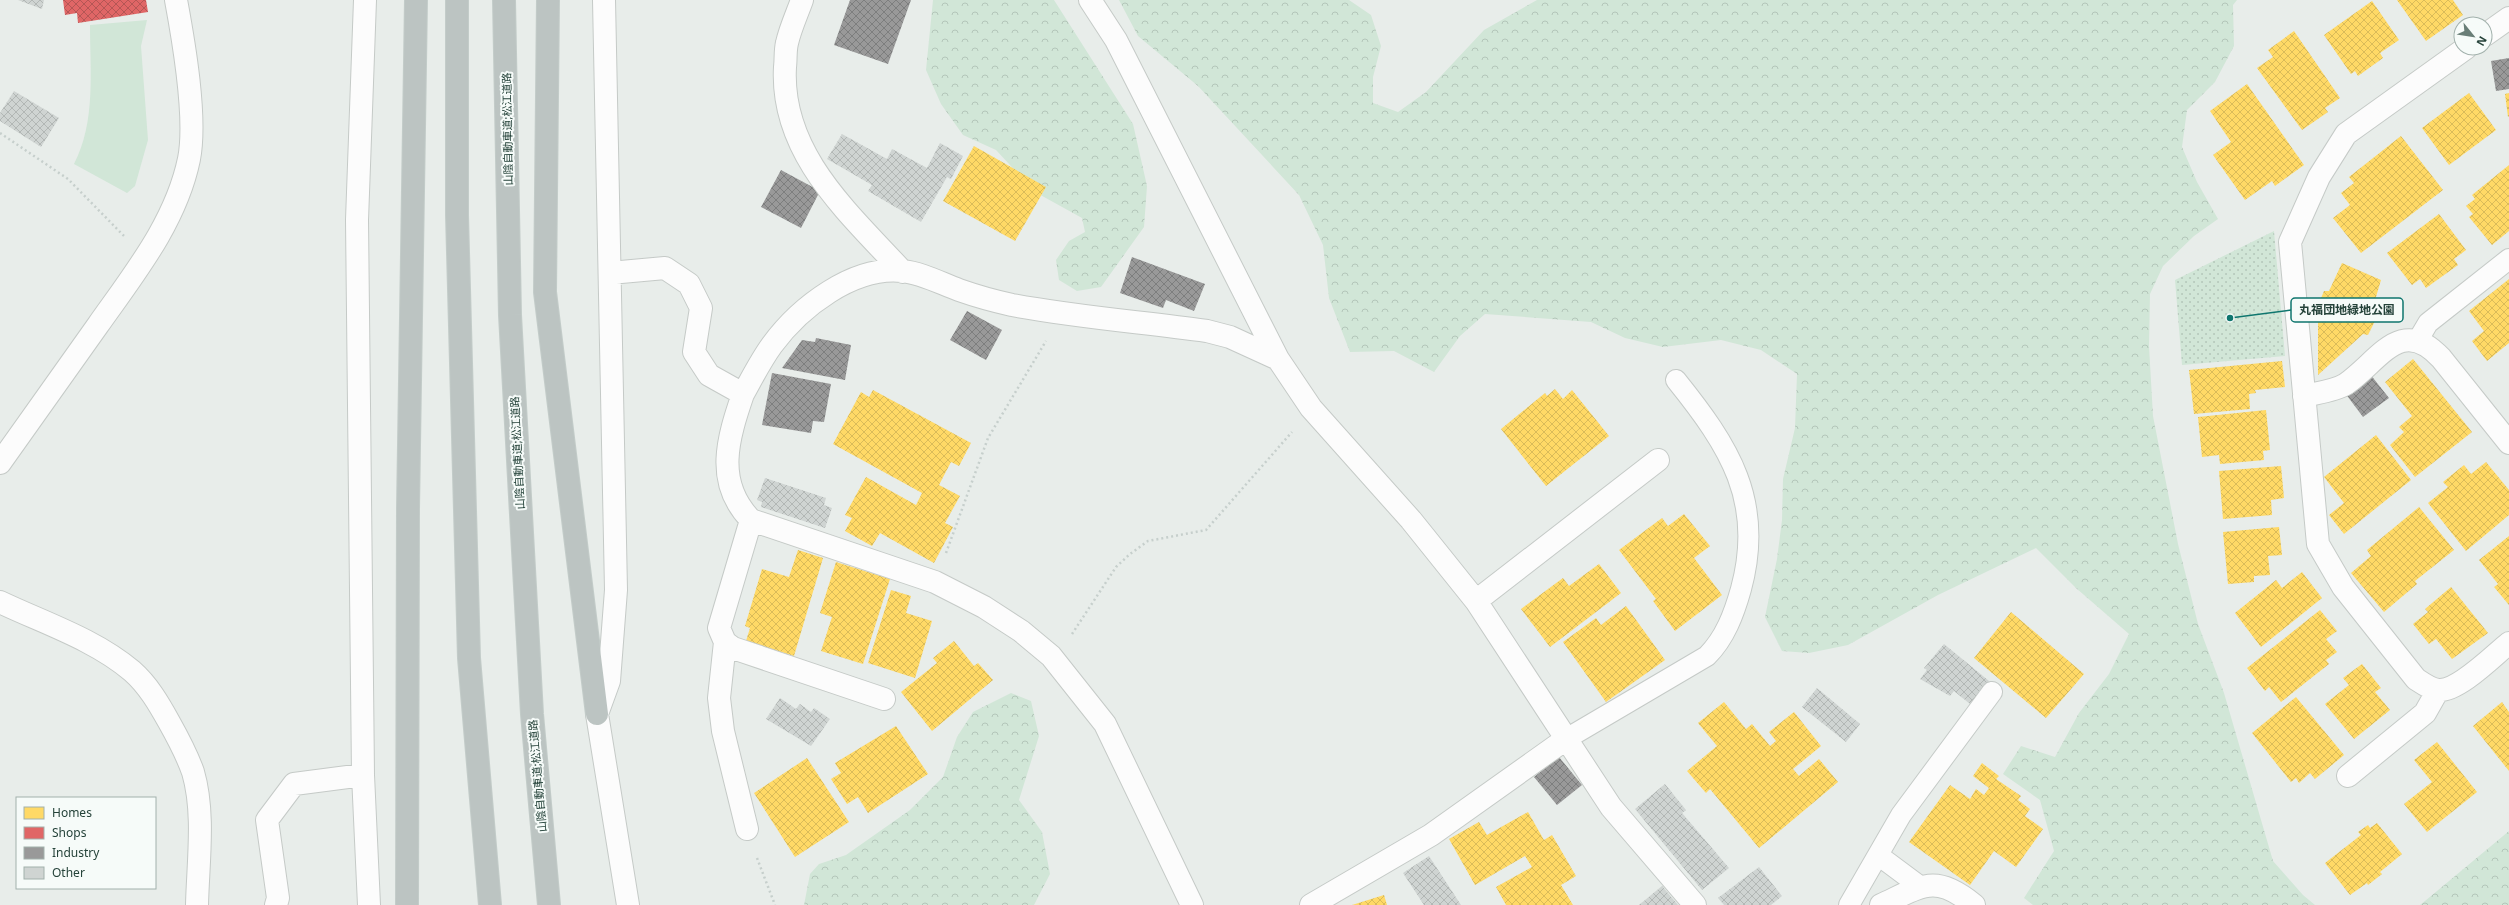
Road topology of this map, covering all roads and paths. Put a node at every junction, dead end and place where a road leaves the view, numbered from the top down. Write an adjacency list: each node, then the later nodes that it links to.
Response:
1 (176, 0): 12 (street)
2 (365, 0): 38 (street)
3 (416, 0): 46 (highway)
4 (457, 0): 47 (highway)
5 (504, 0): 48 (highway, 山陰自動車道;松江道路)
6 (548, 0): 36 (highway)
7 (604, 0): 15 (street)
8 (802, 0): 14 (street)
9 (1090, 0): 18 (street)
10 (2455, 56): 21 (street)
11 (0, 133): 12 (path)
12 (152, 246): 25 (street)
13 (2509, 259): 16 (lane)
14 (903, 272): 18 (street); 20 (street)
15 (610, 273): 20 (street); 36 (street)
16 (2418, 340): 21 (street); 23 (street)
17 (1044, 345): 27 (path)
18 (1278, 359): 22 (street)
19 (1676, 380): 37 (lane)
20 (743, 394): 26 (street)
21 (2304, 396): 33 (street)
22 (1311, 408): 28 (street); 32 (path)
23 (2509, 443)
24 (1658, 460): 28 (street)
25 (0, 464)
26 (751, 520): 27 (street); 30 (street)
27 (935, 582): 32 (street)
28 (1476, 601): 37 (street)
29 (0, 602): 43 (street)
30 (725, 642): 35 (street); 40 (street)
31 (2509, 643): 33 (street)
32 (1051, 656): 51 (street)
33 (2438, 690): 39 (street)
34 (1992, 692): 41 (lane)
35 (884, 699)
36 (597, 714): 49 (street)
37 (1566, 739): 52 (street); 53 (street)
38 (363, 775): 44 (street); 45 (street)
39 (2348, 776)
40 (747, 829): 50 (path)
41 (1878, 855): 42 (lane); 54 (lane)
42 (1921, 887): 55 (street); 56 (street)
43 (197, 905)
44 (276, 905)
45 (369, 905)
46 (407, 905)
47 (490, 905)
48 (549, 905)
49 (628, 905)
50 (775, 905)
51 (1192, 905)
52 (1311, 905)
53 (1694, 905)
54 (1849, 905)
55 (1881, 905)
56 (1974, 905)

